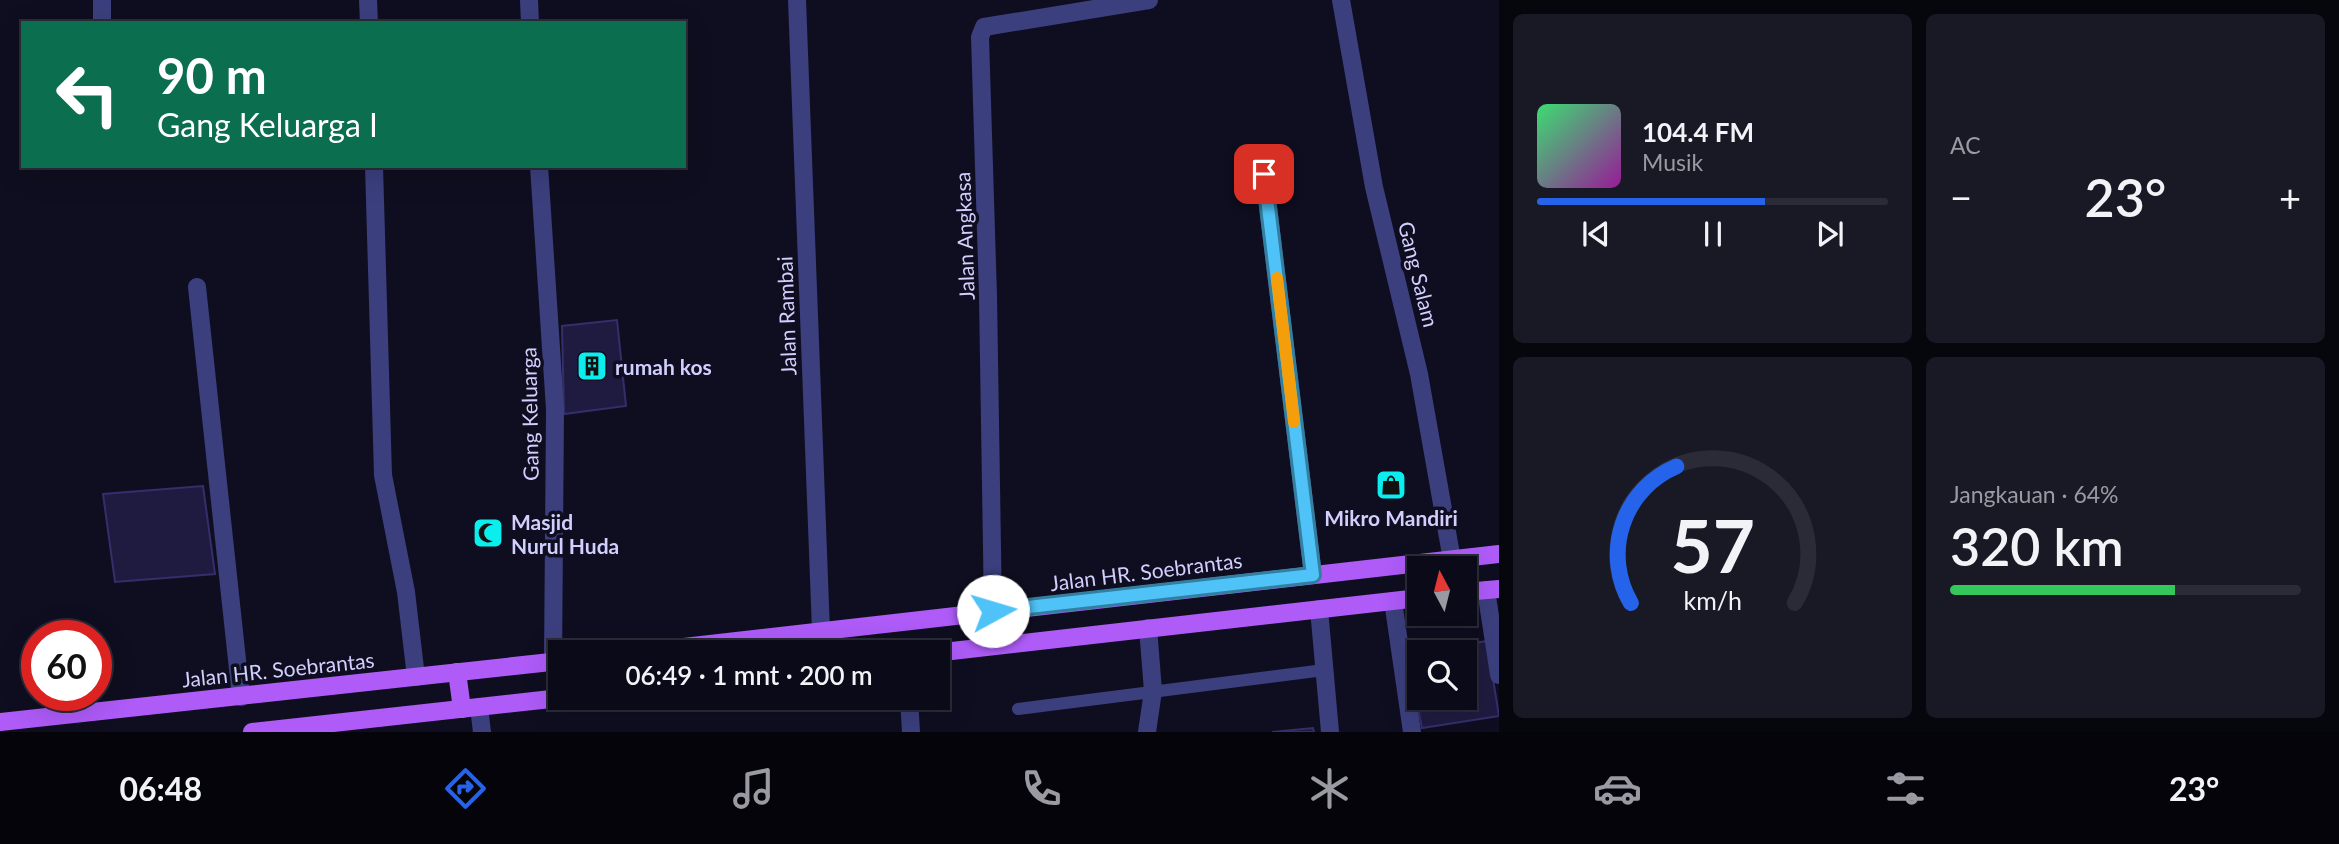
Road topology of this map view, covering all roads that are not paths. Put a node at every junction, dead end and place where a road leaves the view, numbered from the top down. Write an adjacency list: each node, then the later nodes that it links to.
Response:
1 (102, 0): 7 (street)
2 (529, 0): 8 (street)
3 (797, 0): 24 (street, Jalan Rambai)
4 (1149, 0): 6 (street, Jalan Angkasa)
5 (1341, 0): 14 (street, Gang Salam)
6 (1102, 4): 22 (street, Jalan Angkasa)
7 (102, 21)
8 (530, 21)
9 (374, 168): 32 (street)
10 (539, 168): 25 (street, Gang Keluarga)
11 (1264, 174): 17 (street)
12 (197, 287): 34 (street)
13 (1499, 554): 15 (main road, Jalan HR. Soebrantas)
14 (1451, 556)
15 (1477, 557)
16 (1407, 565): 17 (main road, Jalan HR. Soebrantas)
17 (1313, 575): 22 (main road, Jalan HR. Soebrantas)
18 (1492, 589): 31 (street)
19 (1407, 599): 20 (main road)
20 (1393, 601): 21 (main road); 45 (street)
21 (1318, 609): 23 (main road); 29 (street)
22 (993, 611): 24 (main road, Jalan HR. Soebrantas)
23 (1149, 628): 27 (main road); 33 (street)
24 (821, 631): 26 (main road, Jalan HR. Soebrantas)
25 (556, 640)
26 (743, 640)
27 (950, 651)
28 (548, 662): 30 (main road, Jalan HR. Soebrantas)
29 (1324, 670): 33 (lane); 44 (street)
30 (457, 672): 32 (main road, Jalan HR. Soebrantas); 36 (main road)
31 (1499, 675)
32 (416, 677): 34 (main road, Jalan HR. Soebrantas)
33 (1153, 691): 37 (lane); 43 (street)
34 (241, 697): 39 (main road, Jalan HR. Soebrantas)
35 (548, 699): 36 (main road)
36 (470, 708): 40 (main road); 41 (street)
37 (1017, 709)
38 (910, 710): 42 (street)
39 (0, 722)
40 (252, 732)
41 (482, 732)
42 (911, 732)
43 (1147, 732)
44 (1330, 732)
45 (1412, 732)

